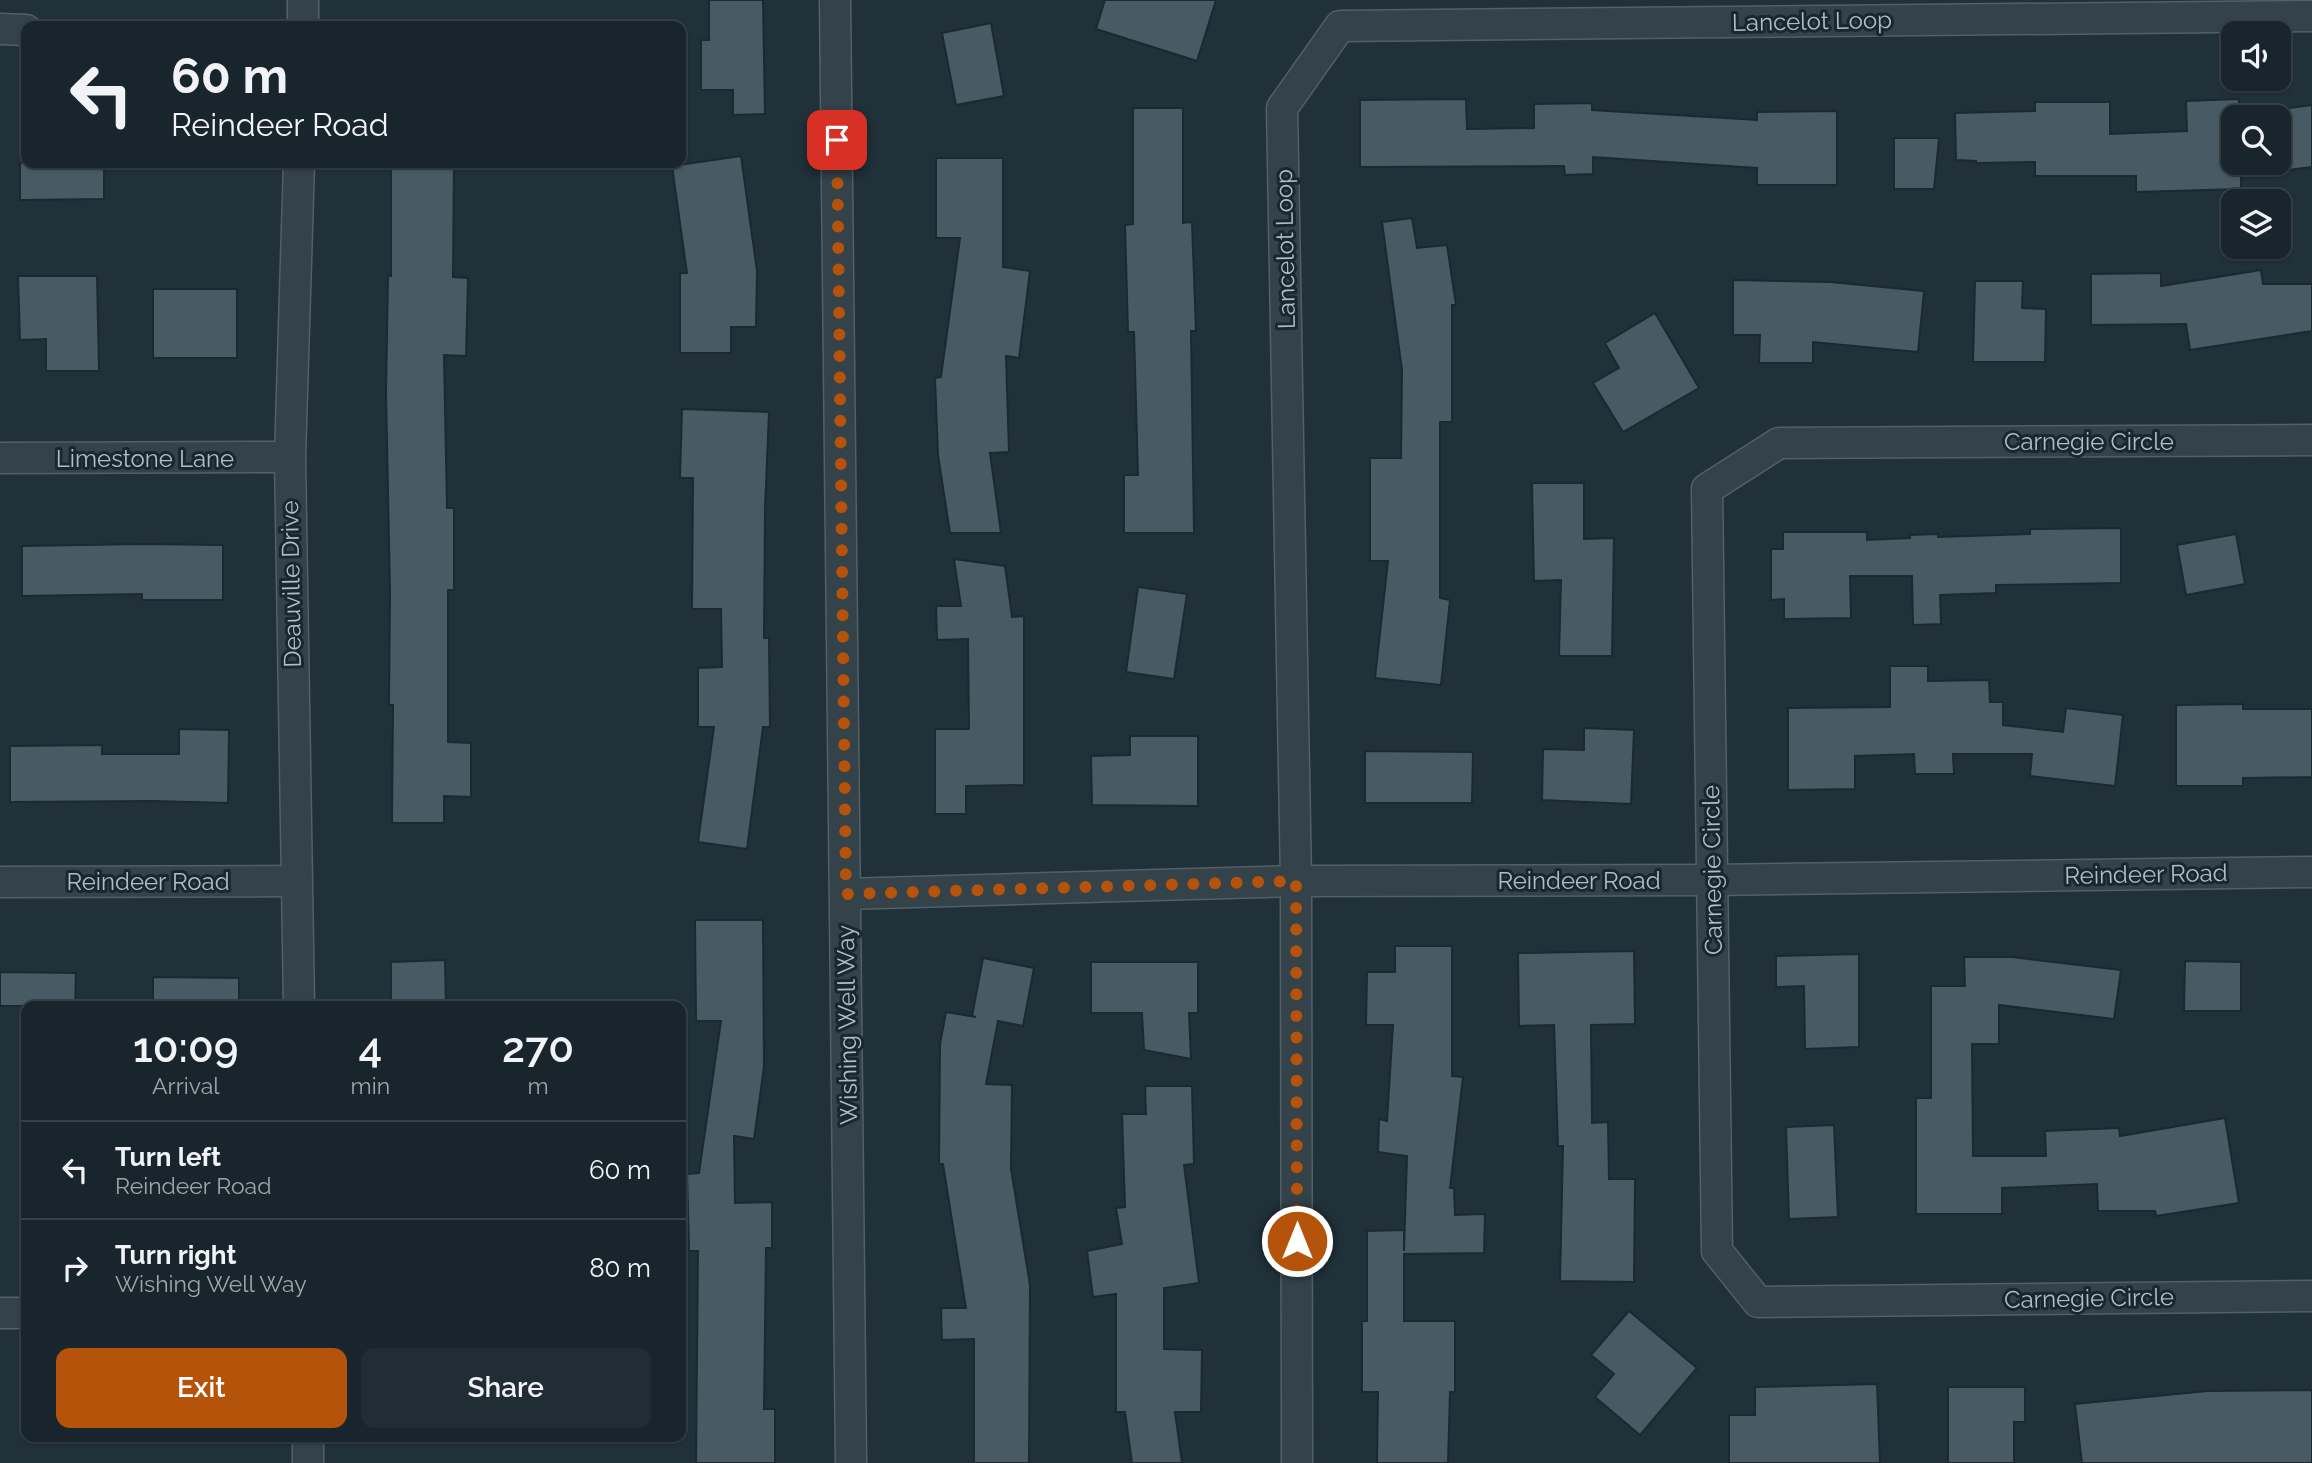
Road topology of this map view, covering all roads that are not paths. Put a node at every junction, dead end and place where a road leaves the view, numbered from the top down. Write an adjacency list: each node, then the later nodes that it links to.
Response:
1 (303, 0): 4 (street)
2 (835, 0): 16 (street, Wishing Well Way)
3 (2312, 16): 15 (street, Lancelot Loop)
4 (303, 21)
5 (0, 30): 6 (street)
6 (21, 30)
7 (299, 168): 9 (street, Deauville Drive)
8 (2312, 440): 12 (street, Carnegie Circle)
9 (290, 457): 10 (street, Limestone Lane); 14 (street, Deauville Drive)
10 (0, 458)
11 (2312, 872): 12 (street, Reindeer Road)
12 (1712, 880): 15 (street, Reindeer Road); 18 (street, Carnegie Circle)
13 (0, 881): 14 (street, Reindeer Road)
14 (295, 881): 17 (street, Deauville Drive)
15 (1296, 881): 16 (street, Reindeer Road); 24 (street, Lancelot Loop)
16 (846, 894): 23 (street, Wishing Well Way)
17 (299, 1001)
18 (2312, 1296)
19 (0, 1313): 20 (street)
20 (21, 1313)
21 (308, 1442): 22 (street)
22 (309, 1463)
23 (851, 1463)
24 (1297, 1463)

